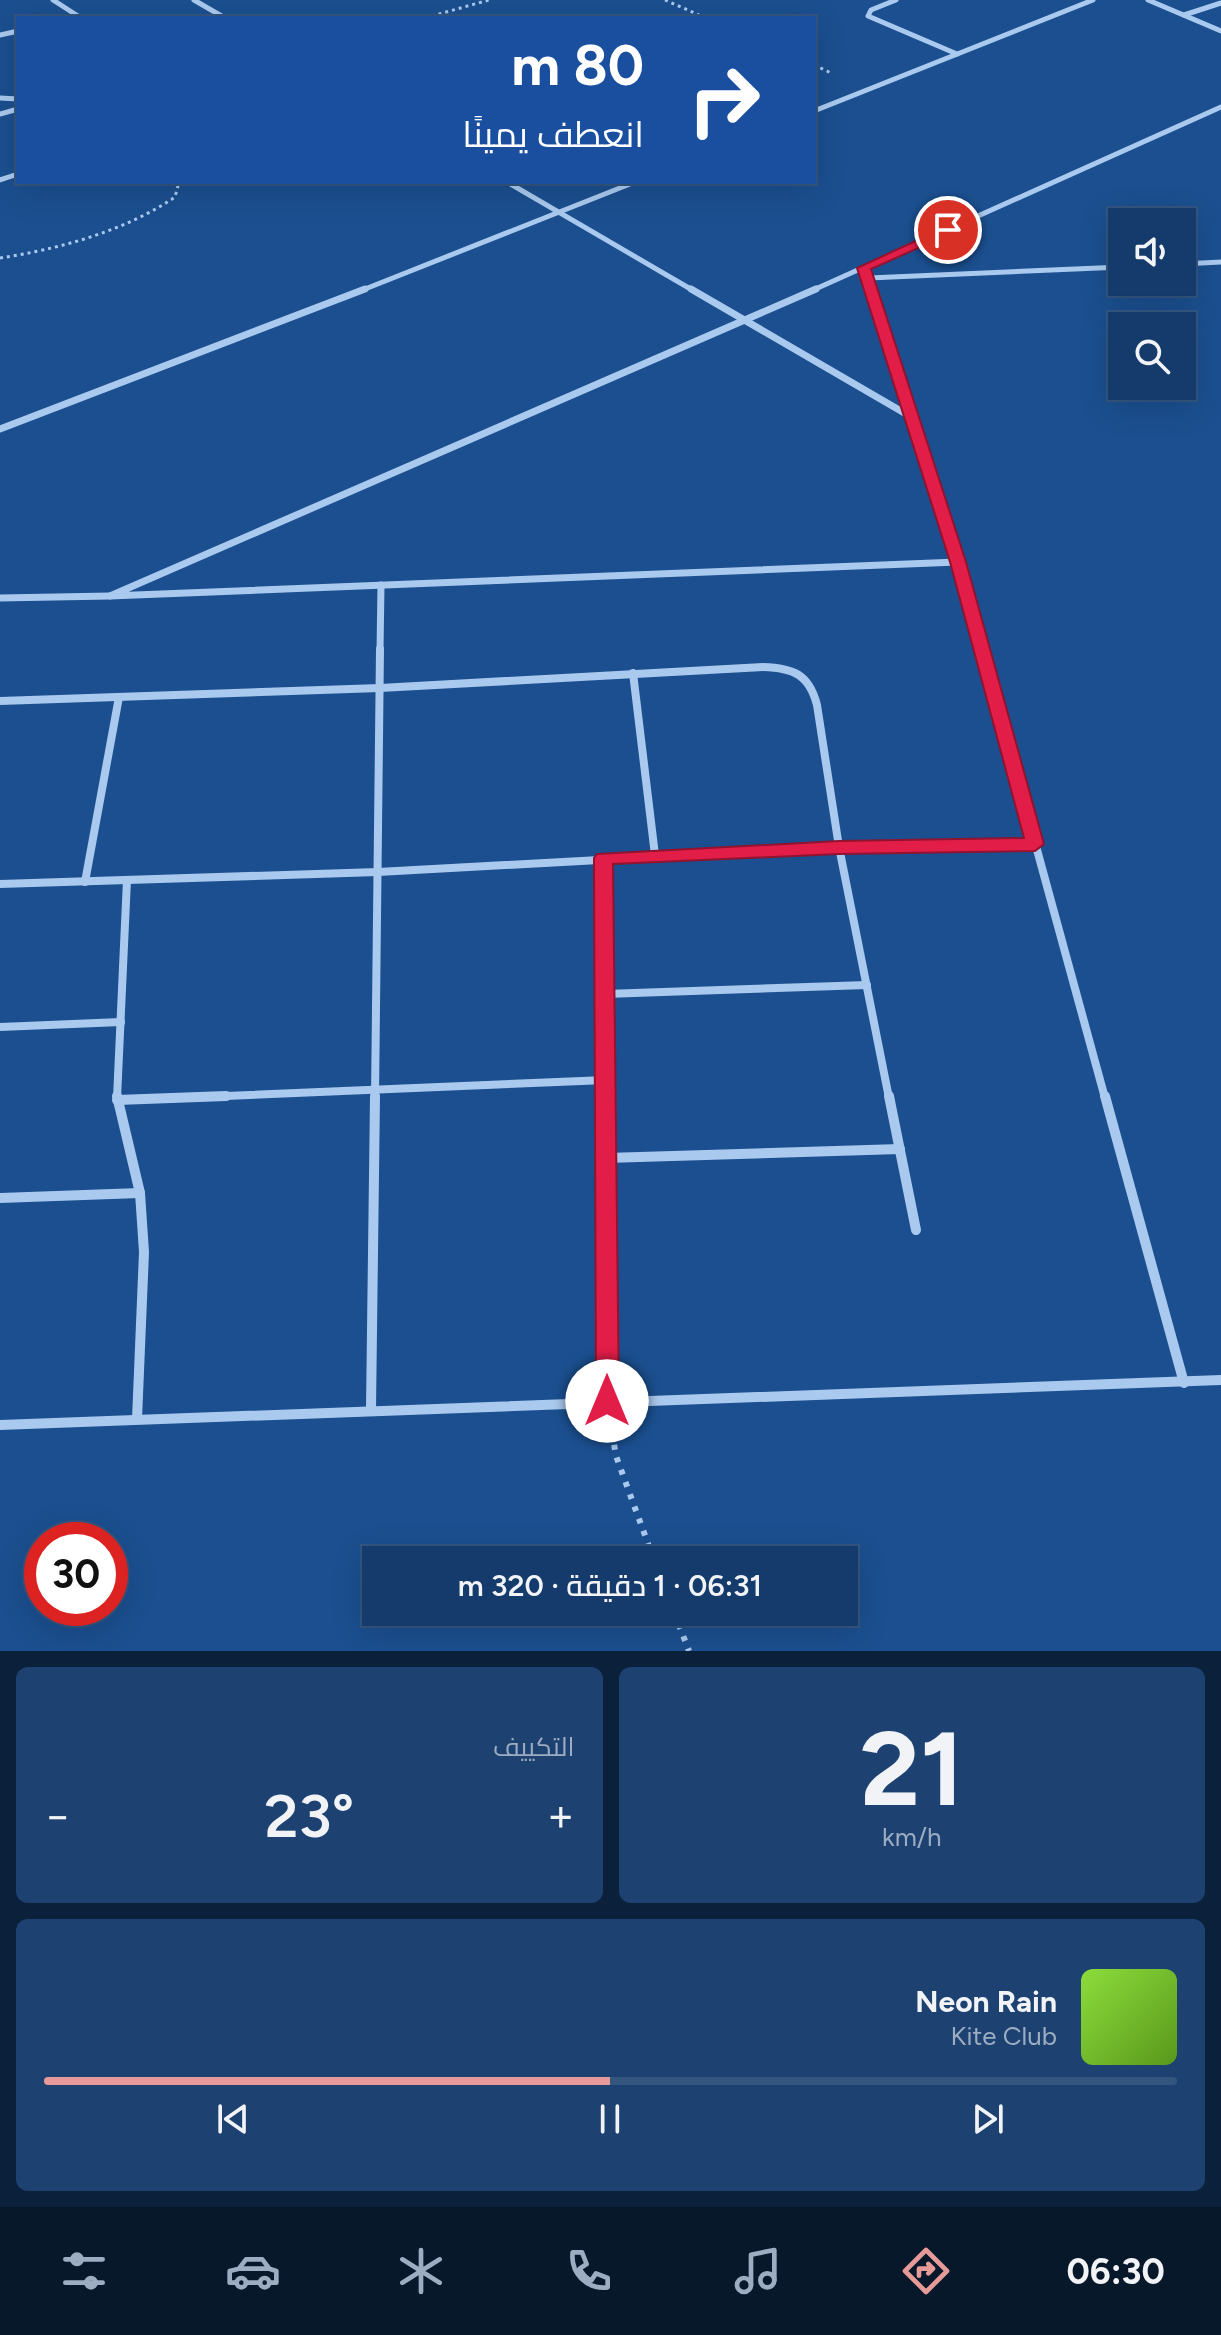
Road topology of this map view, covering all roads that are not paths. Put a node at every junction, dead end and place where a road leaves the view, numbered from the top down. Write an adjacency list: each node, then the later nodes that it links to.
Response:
1 (53, 0): 8 (street)
2 (194, 0): 9 (street)
3 (896, 0): 11 (street)
4 (1093, 0): 11 (street)
5 (1148, 0): 7 (street)
6 (1221, 3): 7 (street)
7 (1184, 15): 10 (street)
8 (78, 16)
9 (222, 16)
10 (1221, 31)
11 (957, 54): 13 (street)
12 (1221, 107): 19 (street)
13 (816, 110)
14 (511, 184): 16 (street)
15 (630, 184): 16 (street)
16 (560, 212): 22 (street); 24 (street)
17 (1221, 262): 18 (street)
18 (1196, 263)
19 (864, 268): 21 (street); 22 (street)
20 (1108, 268): 21 (street)
21 (869, 278): 23 (street)
22 (743, 320): 23 (street); 27 (street)
23 (914, 419): 25 (street)
24 (0, 429)
25 (958, 562): 26 (street); 33 (street)
26 (381, 585): 27 (street); 30 (street)
27 (110, 596): 28 (street)
28 (0, 598)
29 (633, 673): 30 (street); 34 (street); 35 (street)
30 (380, 688): 31 (street); 37 (street)
31 (119, 697): 32 (street); 39 (street)
32 (0, 701)
33 (1035, 844): 34 (street); 54 (street)
34 (839, 847): 35 (street); 41 (street)
35 (655, 855): 36 (street)
36 (603, 858): 37 (street); 42 (street)
37 (378, 872): 38 (street); 46 (street)
38 (127, 880): 39 (street); 43 (street)
39 (85, 882): 40 (street)
40 (0, 884)
41 (867, 985): 42 (street); 48 (street)
42 (605, 994): 45 (street)
43 (121, 1022): 44 (street); 47 (street)
44 (0, 1027)
45 (606, 1080): 46 (street); 49 (street)
46 (375, 1090): 47 (street); 56 (street)
47 (117, 1100): 50 (street)
48 (900, 1149): 49 (street); 52 (street)
49 (606, 1158): 55 (street)
50 (140, 1193): 51 (street); 57 (street)
51 (0, 1198)
52 (916, 1230)
53 (1221, 1380): 54 (street)
54 (1184, 1383): 55 (street)
55 (607, 1401): 56 (street)
56 (371, 1409): 57 (street)
57 (137, 1419): 58 (street)
58 (0, 1425)

